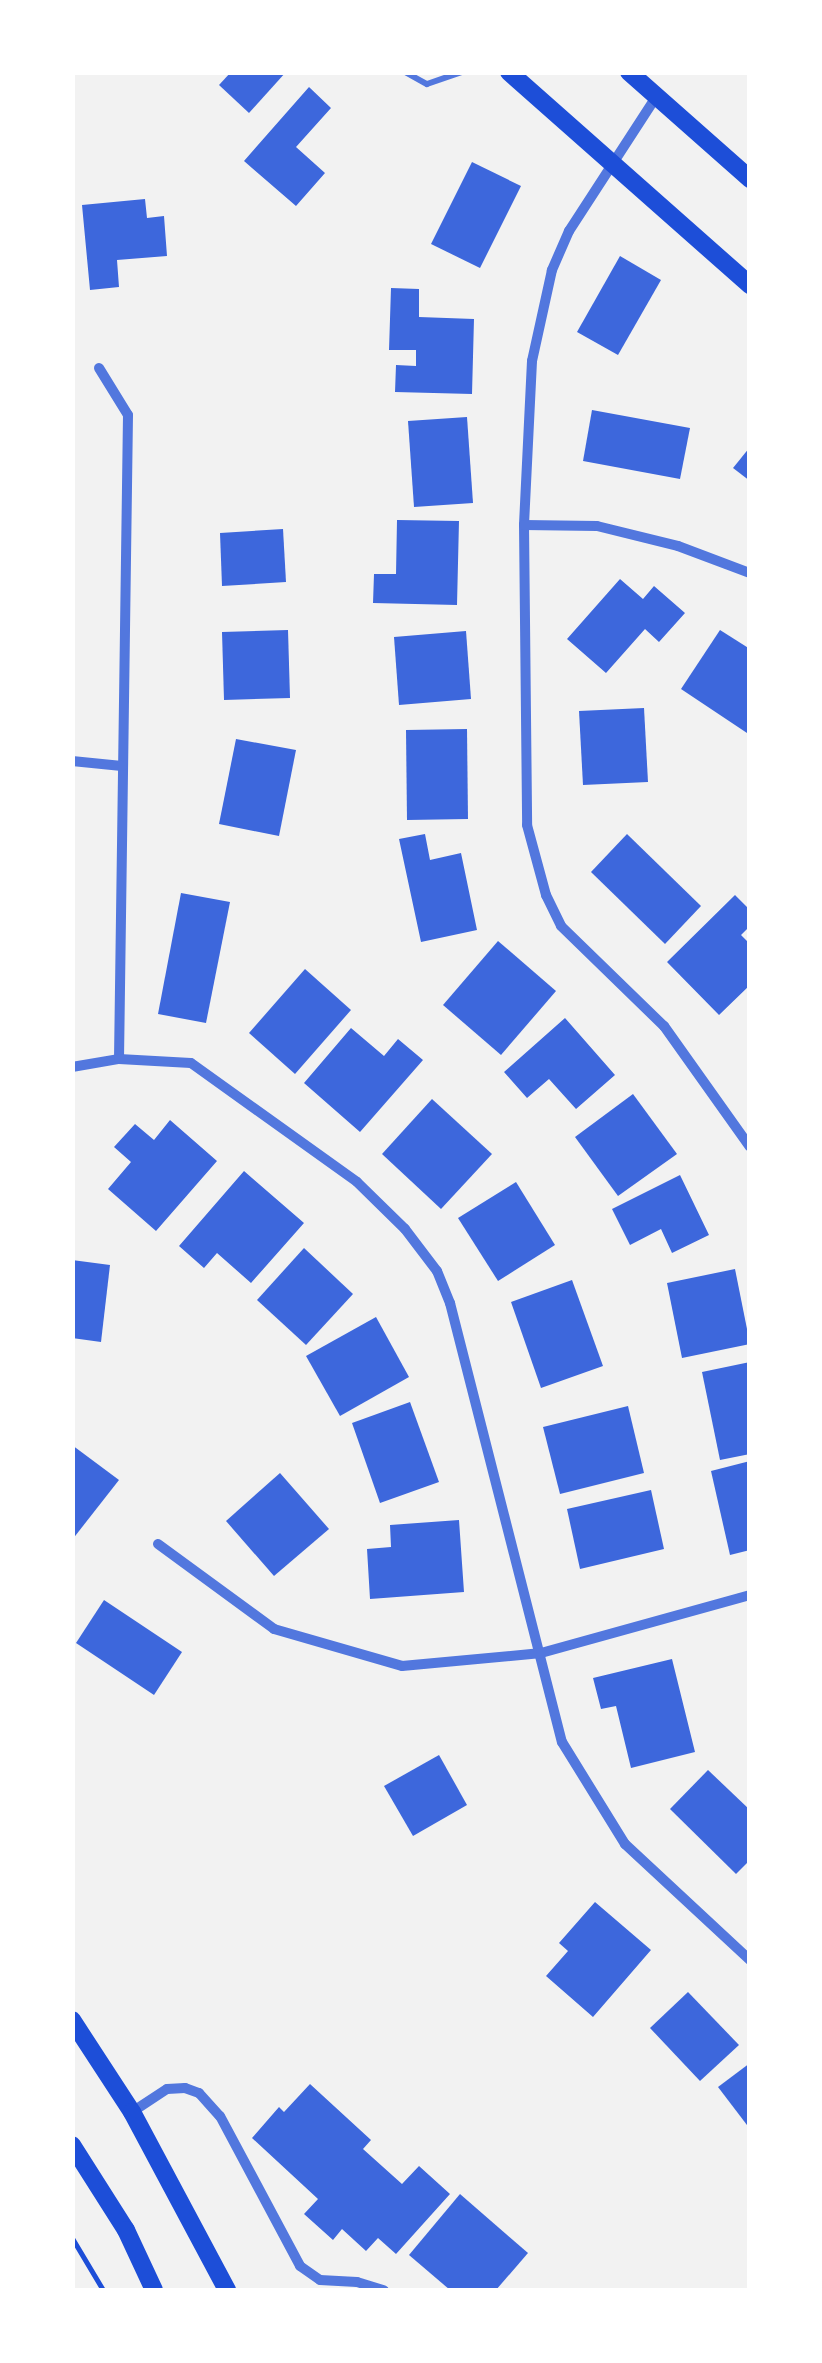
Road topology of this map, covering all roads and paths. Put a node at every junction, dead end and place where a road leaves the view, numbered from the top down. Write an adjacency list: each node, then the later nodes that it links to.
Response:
1 (405, 72): 2 (lane)
2 (462, 72)
3 (509, 72): 6 (main road)
4 (629, 72): 5 (main road)
5 (656, 97): 6 (street); 7 (main road)
6 (611, 163): 8 (main road); 10 (street)
7 (750, 180)
8 (750, 286)
9 (99, 368): 13 (street)
10 (524, 525): 11 (street); 16 (street)
11 (750, 573)
12 (72, 761): 13 (street)
13 (122, 766): 14 (street)
14 (119, 1059): 15 (street); 19 (street)
15 (72, 1067)
16 (750, 1146)
17 (158, 1544): 19 (street)
18 (750, 1595): 19 (street)
19 (540, 1653): 20 (street)
20 (750, 1960)
21 (72, 2020): 22 (main road)
22 (132, 2112): 27 (main road); 28 (street)
23 (72, 2145): 26 (main road)
24 (72, 2238): 25 (path)
25 (103, 2290)
26 (154, 2290)
27 (228, 2290)
28 (384, 2290)

